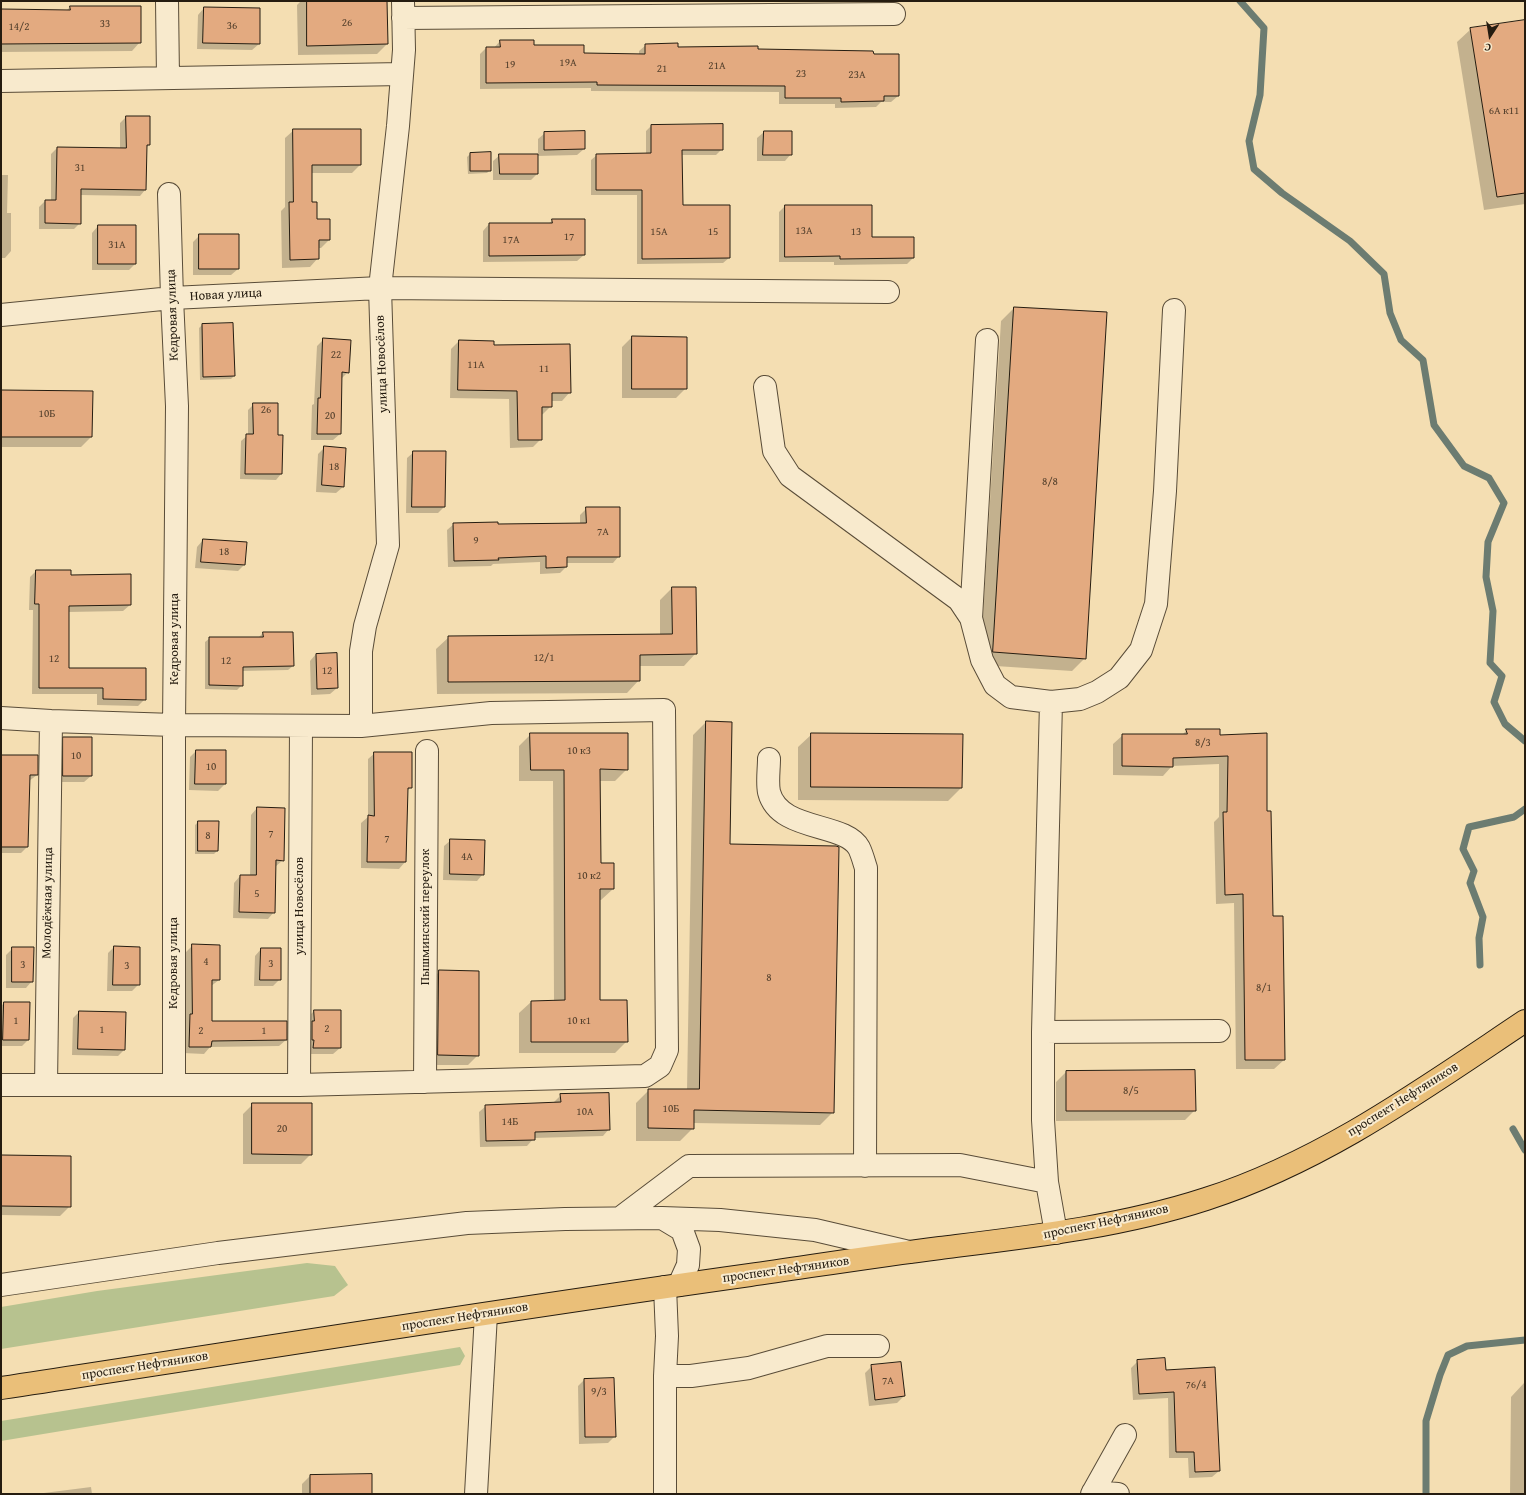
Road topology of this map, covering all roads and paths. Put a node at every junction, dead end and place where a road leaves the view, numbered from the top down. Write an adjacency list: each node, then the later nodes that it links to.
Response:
1 (167, 1): 5 (street)
2 (403, 9): 3 (street); 4 (street, улица Новосёлов)
3 (894, 14)
4 (402, 74): 5 (street); 8 (street, улица Новосёлов)
5 (168, 78): 6 (street)
6 (1, 81)
7 (169, 194): 10 (street, Кедровая улица)
8 (380, 288): 9 (street, Новая улица); 10 (street, Новая улица); 21 (street, улица Новосёлов)
9 (888, 292)
10 (172, 298): 12 (street, Новая улица); 19 (street, Кедровая улица)
11 (1174, 310): 16 (street)
12 (1, 315)
13 (987, 340): 15 (street)
14 (765, 387): 15 (street)
15 (971, 618): 16 (street)
16 (1051, 702): 26 (street)
17 (1, 718): 18 (street)
18 (50, 721): 19 (street); 30 (street, Молодёжная улица)
19 (174, 724): 20 (street); 28 (street, Кедровая улица)
20 (301, 726): 21 (street); 31 (street, улица Новосёлов)
21 (361, 726): 27 (street)
22 (427, 751): 27 (street, Пышминский переулок)
23 (769, 759): 32 (street)
24 (1525, 1021): 36 (main road, проспект Нефтяников)
25 (1219, 1031): 26 (street)
26 (1043, 1032): 33 (street)
27 (425, 1082): 31 (street)
28 (174, 1084): 30 (street); 31 (street)
29 (1, 1085): 30 (street)
30 (46, 1085)
31 (299, 1085)
32 (865, 1166): 33 (street); 34 (street)
33 (1047, 1182): 36 (street)
34 (620, 1218): 35 (street); 38 (street)
35 (662, 1218): 37 (street); 39 (street)
36 (1056, 1233): 37 (main road, проспект Нефтяников)
37 (909, 1252): 39 (main road, проспект Нефтяников)
38 (1, 1286)
39 (672, 1286): 40 (main road, проспект Нефтяников); 42 (street)
40 (486, 1314): 43 (main road, проспект Нефтяников); 46 (street)
41 (878, 1346): 42 (street)
42 (665, 1376): 47 (street)
43 (1, 1388)
44 (1125, 1436): 45 (street)
45 (1092, 1493): 48 (street)
46 (476, 1494)
47 (665, 1494)
48 (1118, 1494)

